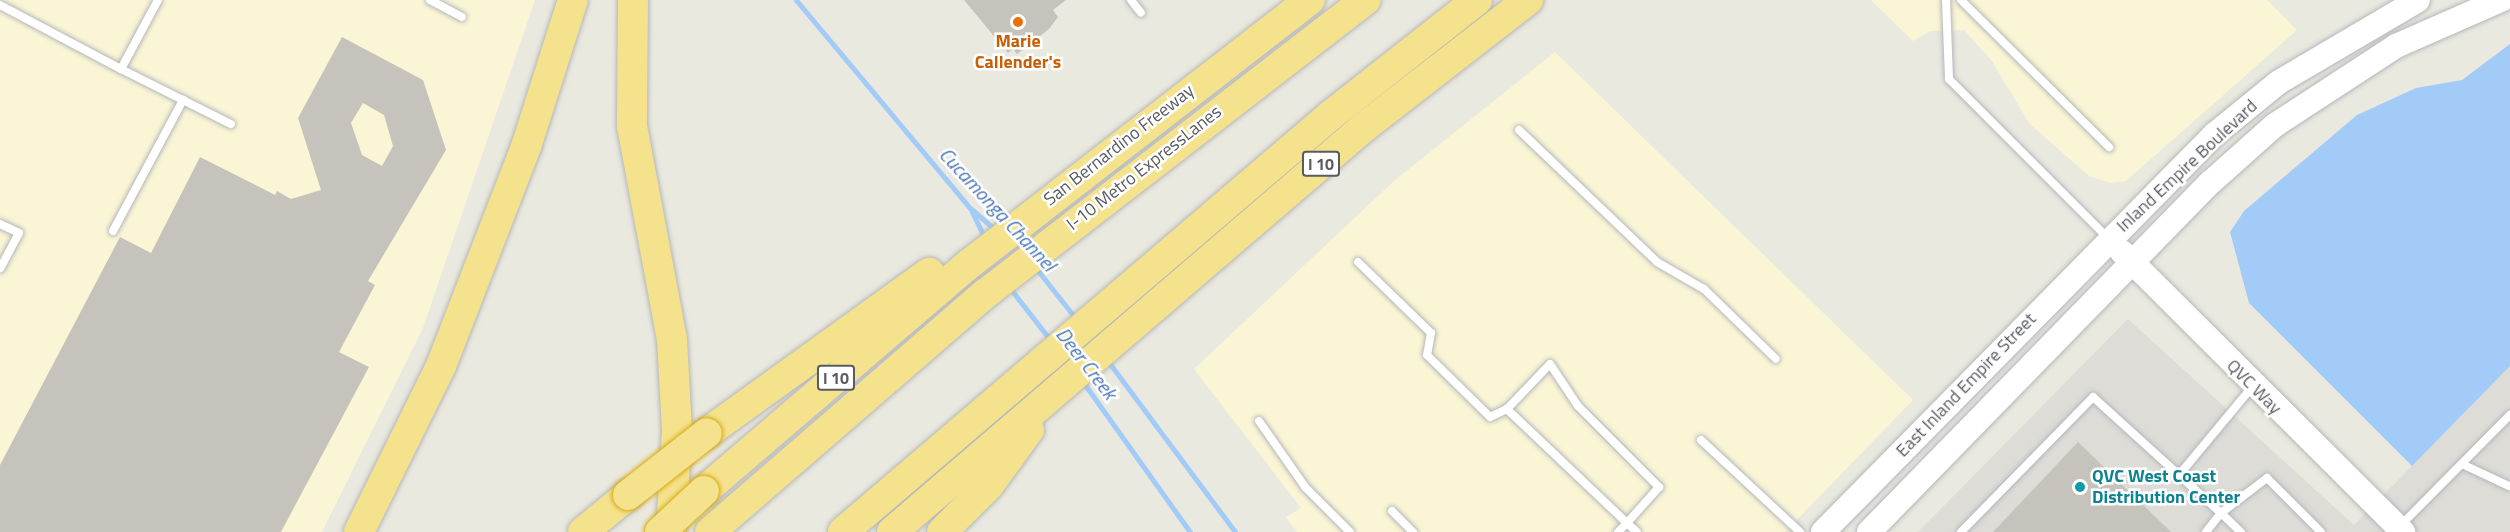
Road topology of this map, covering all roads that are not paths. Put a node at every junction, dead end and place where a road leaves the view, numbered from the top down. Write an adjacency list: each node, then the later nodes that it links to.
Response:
1 (158, 0): 17 (lane)
2 (430, 0): 16 (lane)
3 (573, 0): 43 (highway)
4 (633, 0): 46 (highway)
5 (1131, 0): 15 (lane)
6 (1310, 0): 25 (highway, San Bernardino Freeway / I 10)
7 (1366, 0): 47 (highway, I-10 Metro ExpressLanes)
8 (1477, 0): 48 (highway)
9 (1528, 0): 31 (highway, I 10)
10 (1946, 0): 24 (lane)
11 (1961, 0): 21 (lane)
12 (2418, 0): 24 (main road, Inland Empire Boulevard)
13 (2501, 0): 27 (main road, Inland Empire Boulevard)
14 (0, 6): 17 (lane)
15 (1141, 13)
16 (462, 17)
17 (121, 69): 18 (lane)
18 (183, 100): 19 (lane); 23 (lane)
19 (231, 124)
20 (1519, 130): 29 (lane)
21 (2109, 147)
22 (0, 224): 28 (lane)
23 (113, 231)
24 (2109, 239): 27 (main road, QVC Way); 56 (main road, East Inland Empire Street)
25 (960, 259): 44 (highway, bridge); 45 (highway, San Bernardino Freeway / I 10, bridge)
26 (1358, 262): 32 (lane)
27 (2133, 263): 30 (main road, QVC Way); 57 (main road, East Inland Empire Street)
28 (0, 268)
29 (1776, 359)
30 (2253, 386): 37 (lane); 42 (main road, QVC Way)
31 (1059, 389): 49 (highway, I 10); 50 (highway)
32 (1507, 409): 41 (lane); 41 (lane)
33 (2510, 416): 36 (lane)
34 (1259, 421): 51 (lane)
35 (1701, 440): 55 (lane)
36 (2462, 464): 38 (lane); 42 (lane)
37 (2179, 475): 40 (lane); 58 (lane)
38 (2510, 486)
39 (1392, 511): 52 (lane)
40 (2221, 513): 59 (lane); 60 (lane); 61 (lane)
41 (1627, 523): 53 (lane); 54 (lane)
42 (2401, 530)
43 (359, 532)
44 (583, 532)
45 (660, 532)
46 (671, 532)
47 (710, 532)
48 (843, 532)
49 (892, 532)
50 (942, 532)
51 (1350, 532)
52 (1413, 532)
53 (1618, 532)
54 (1636, 532)
55 (1800, 532)
56 (1822, 532)
57 (1869, 532)
58 (1961, 532)
59 (2206, 532)
60 (2241, 532)
61 (2321, 532)

